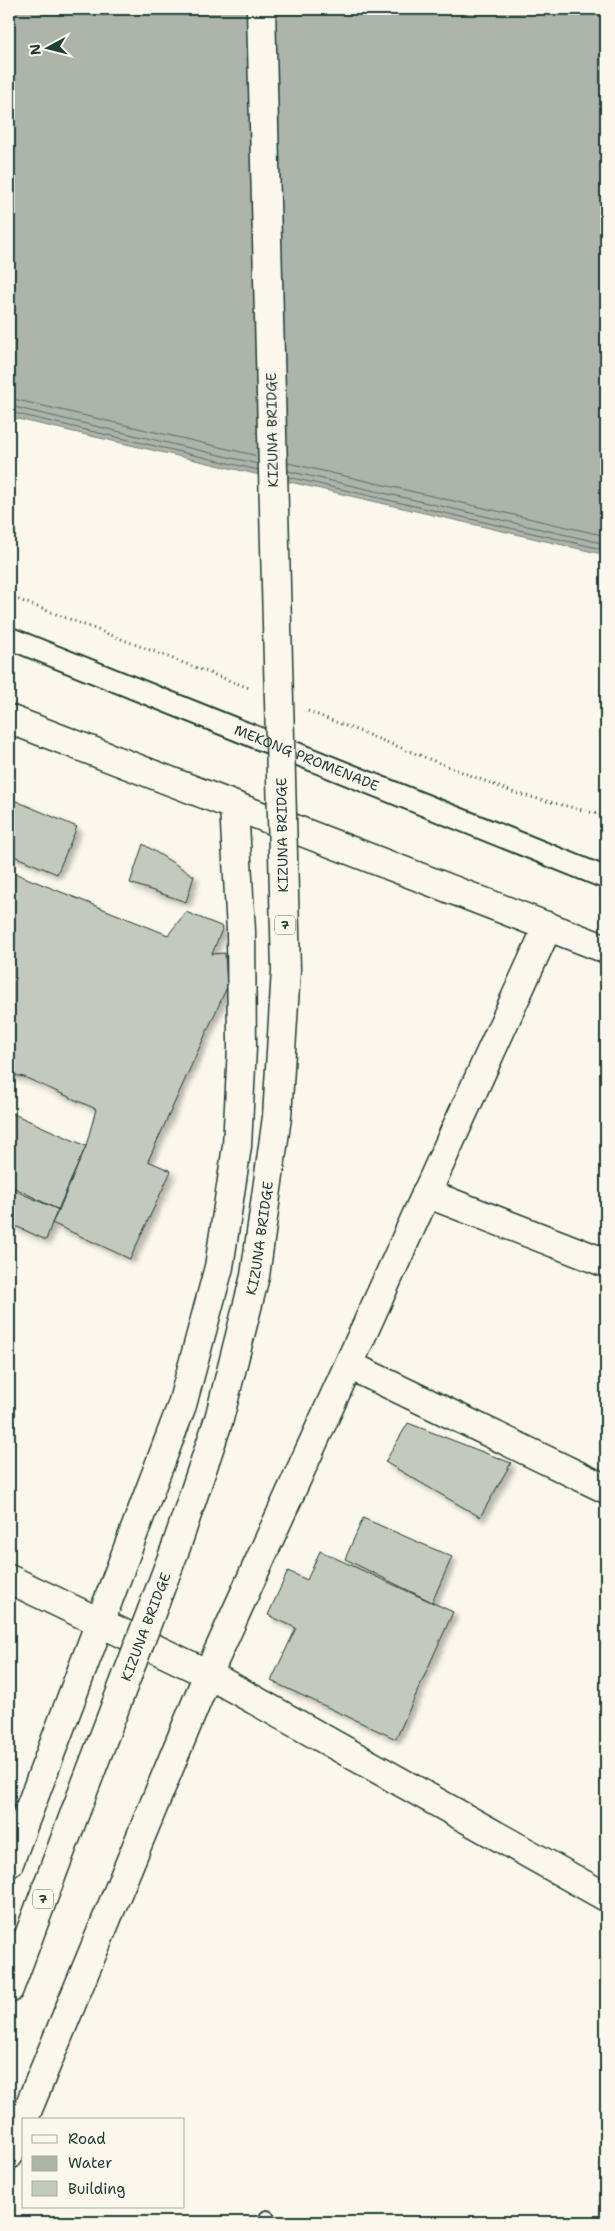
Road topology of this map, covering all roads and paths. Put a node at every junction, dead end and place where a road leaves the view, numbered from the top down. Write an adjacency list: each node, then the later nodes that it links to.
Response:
1 (262, 9): 17 (main road, KIZUNA BRIDGE / 7, bridge)
2 (9, 638): 5 (street, MEKONG PROMENADE)
3 (9, 719): 4 (main road)
4 (234, 807): 6 (main road); 13 (main road)
5 (606, 878)
6 (548, 926): 7 (main road); 8 (main road)
7 (606, 949)
8 (426, 1193): 9 (main road); 10 (main road)
9 (606, 1263)
10 (348, 1365): 11 (main road); 14 (main road)
11 (606, 1489)
12 (9, 1579): 13 (main road)
13 (101, 1623): 14 (main road); 15 (main road)
14 (208, 1674): 16 (main road); 18 (main road)
15 (9, 1863)
16 (606, 1896)
17 (9, 1989)
18 (24, 2118)
19 (22, 2124): 20 (main road)
20 (9, 2155)

